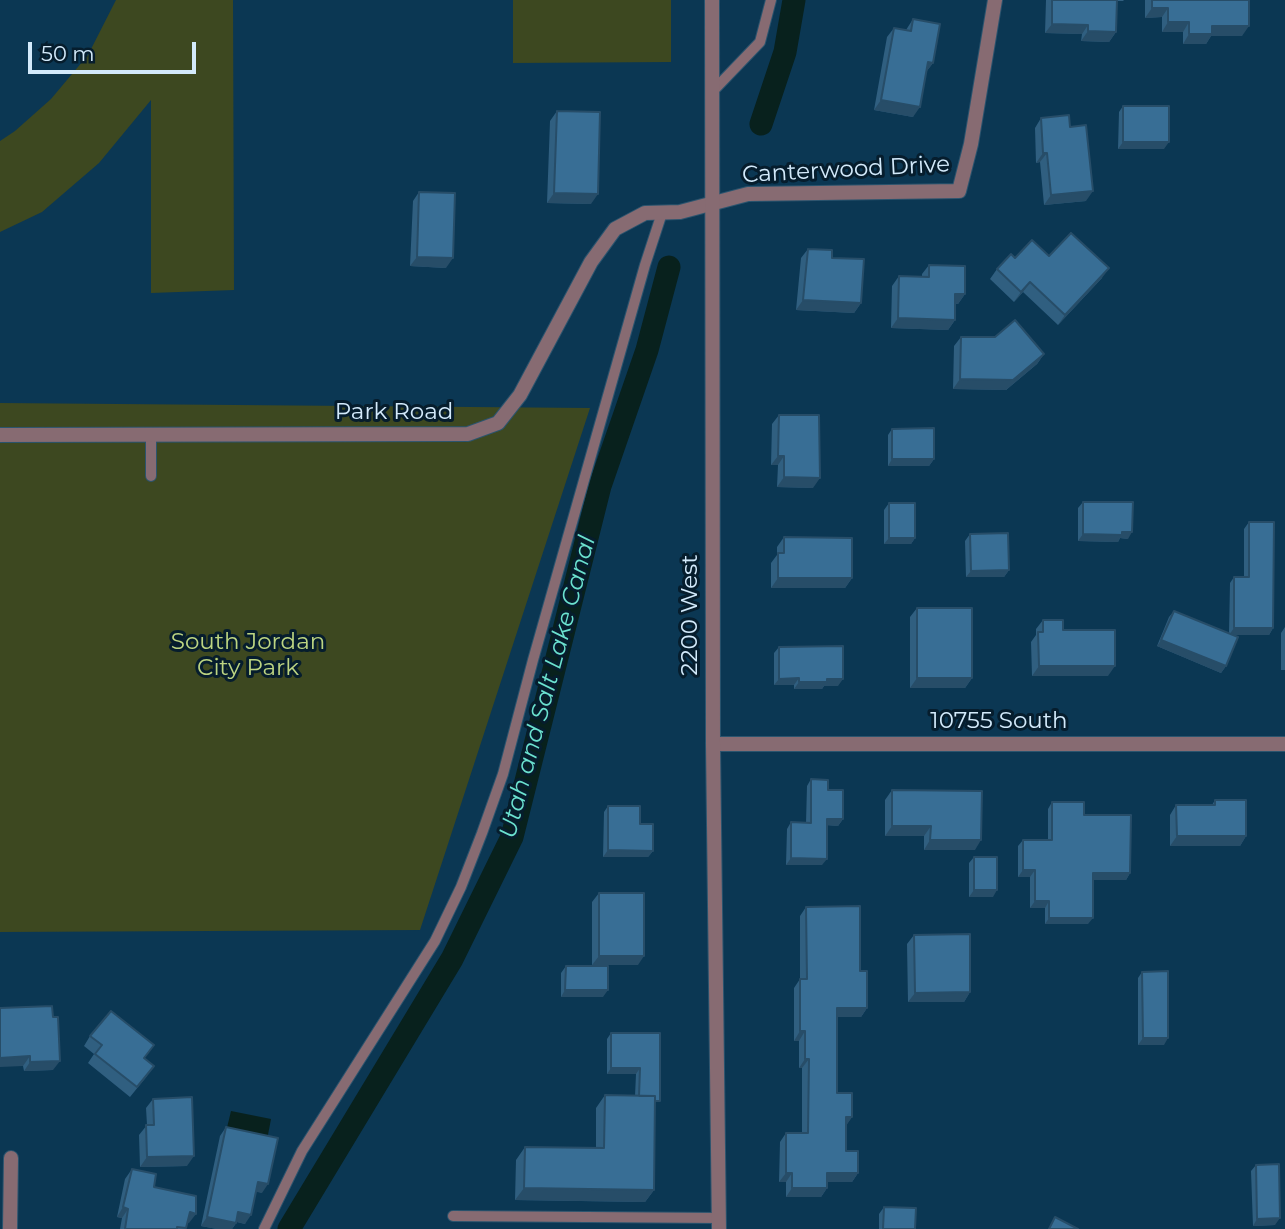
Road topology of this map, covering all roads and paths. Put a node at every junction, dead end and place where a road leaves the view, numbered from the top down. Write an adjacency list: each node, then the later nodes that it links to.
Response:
1 (712, 0): 4 (street, 2200 West)
2 (771, 0): 4 (lane)
3 (995, 0): 5 (street, Canterwood Drive)
4 (712, 92): 5 (street, 2200 West)
5 (712, 204): 6 (street, Park Road); 10 (street, 2200 West)
6 (662, 213): 8 (street, Park Road); 16 (lane)
7 (0, 435): 8 (street, Park Road)
8 (151, 436): 9 (lane)
9 (151, 476)
10 (713, 744): 11 (street, 10755 South); 14 (street, 2200 West)
11 (1285, 744)
12 (11, 1158): 15 (street)
13 (453, 1216): 14 (lane)
14 (719, 1224)
15 (10, 1229)
16 (264, 1229)

